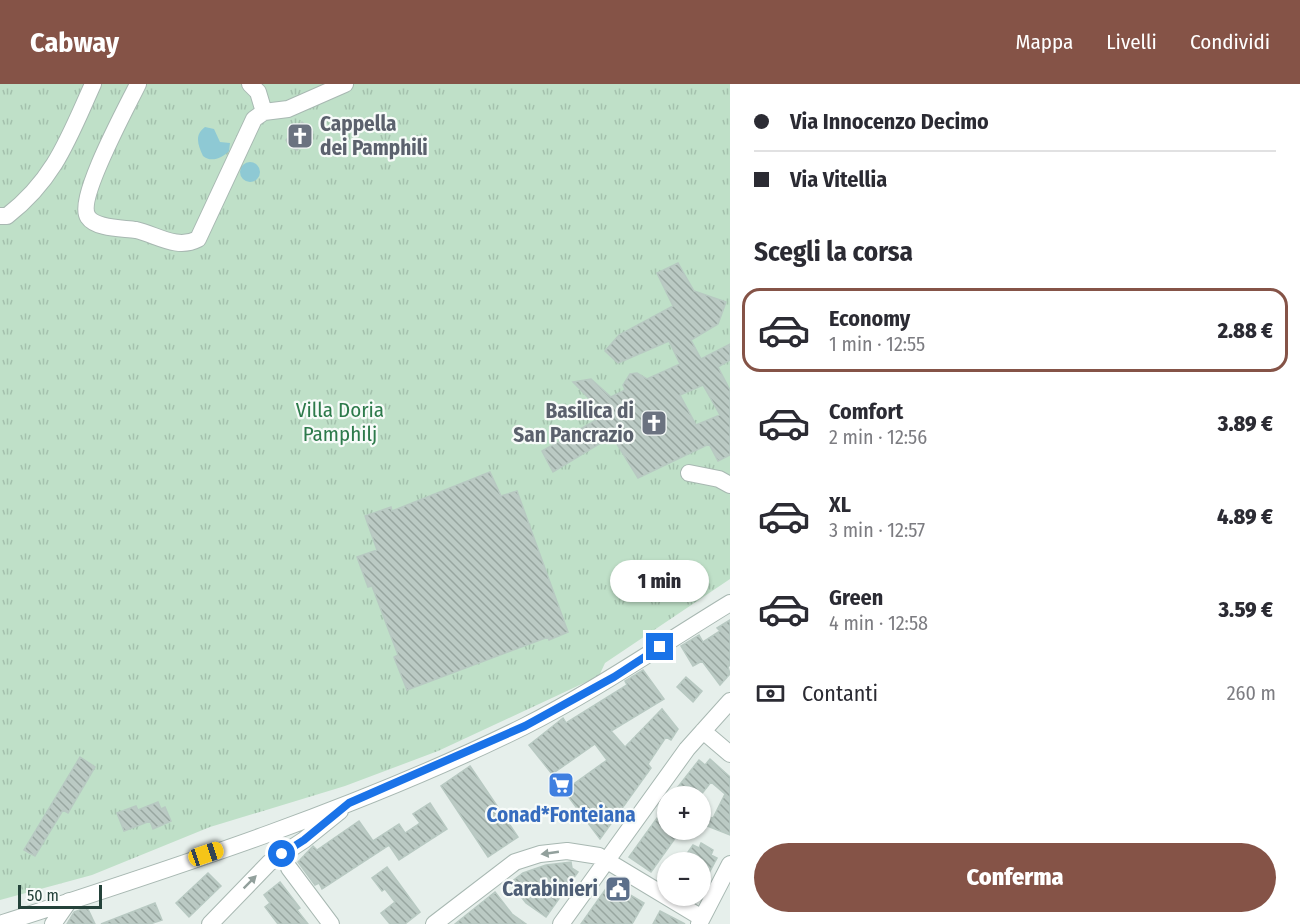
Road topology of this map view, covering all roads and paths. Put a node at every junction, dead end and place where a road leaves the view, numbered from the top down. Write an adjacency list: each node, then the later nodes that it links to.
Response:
1 (93, 84): 6 (street)
2 (138, 84): 5 (street)
3 (250, 84): 5 (street)
4 (345, 84): 5 (street)
5 (264, 112)
6 (0, 216)
7 (688, 473): 8 (street)
8 (730, 485)
9 (730, 603): 13 (street)
10 (730, 701): 11 (street)
11 (703, 731): 12 (street); 14 (street)
12 (730, 754)
13 (349, 803): 17 (street); 21 (street, one-way to 13)
14 (607, 861): 18 (street); 23 (street, one-way to 23); 24 (street)
15 (730, 864): 18 (street)
16 (289, 868): 22 (street)
17 (69, 901): 19 (street); 20 (street)
18 (700, 921)
19 (0, 924)
20 (53, 924)
21 (210, 924)
22 (331, 924)
23 (434, 924)
24 (561, 924)

